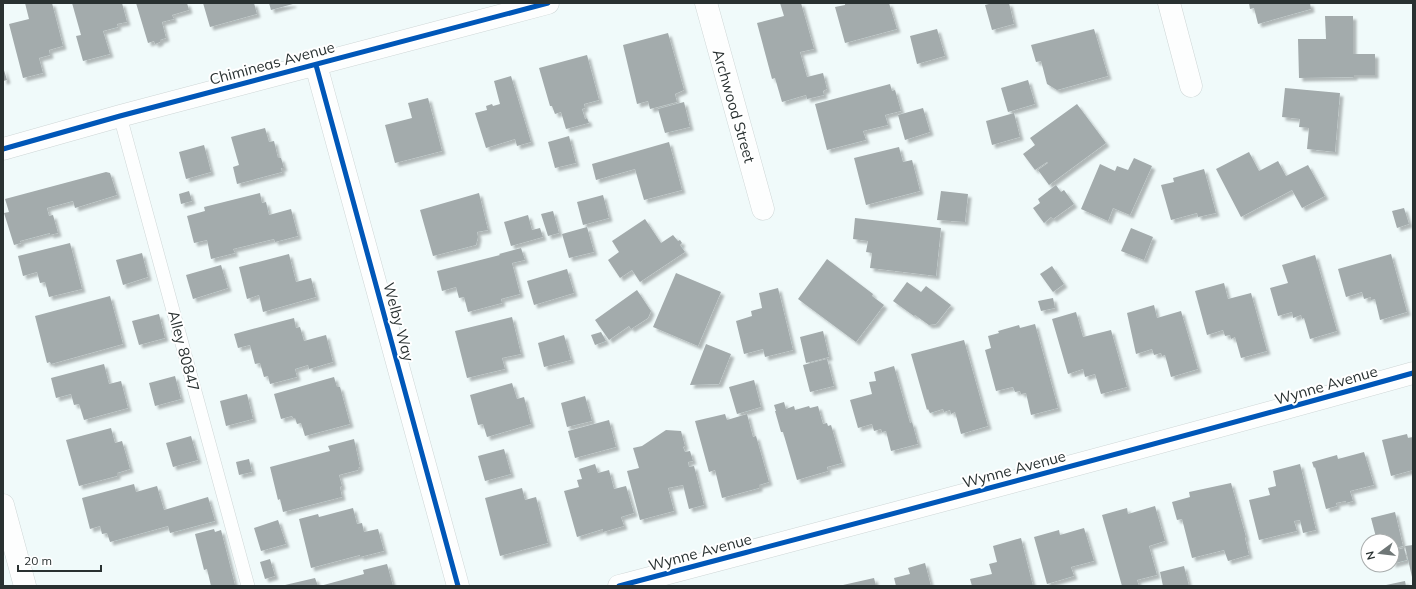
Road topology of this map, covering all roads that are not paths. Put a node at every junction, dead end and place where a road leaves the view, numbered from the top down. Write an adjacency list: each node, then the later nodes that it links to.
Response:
1 (548, 3): 4 (street, Chimineas Avenue)
2 (706, 3): 8 (street, Archwood Street)
3 (1169, 3): 5 (street)
4 (316, 64): 6 (street, Chimineas Avenue); 13 (street, Welby Way)
5 (1191, 86)
6 (120, 116): 7 (street, Chimineas Avenue); 12 (lane, Alley 80847)
7 (3, 149)
8 (763, 209)
9 (1413, 373): 14 (street, Wynne Avenue)
10 (3, 505): 11 (street)
11 (25, 586)
12 (248, 586)
13 (458, 586)
14 (619, 586)

